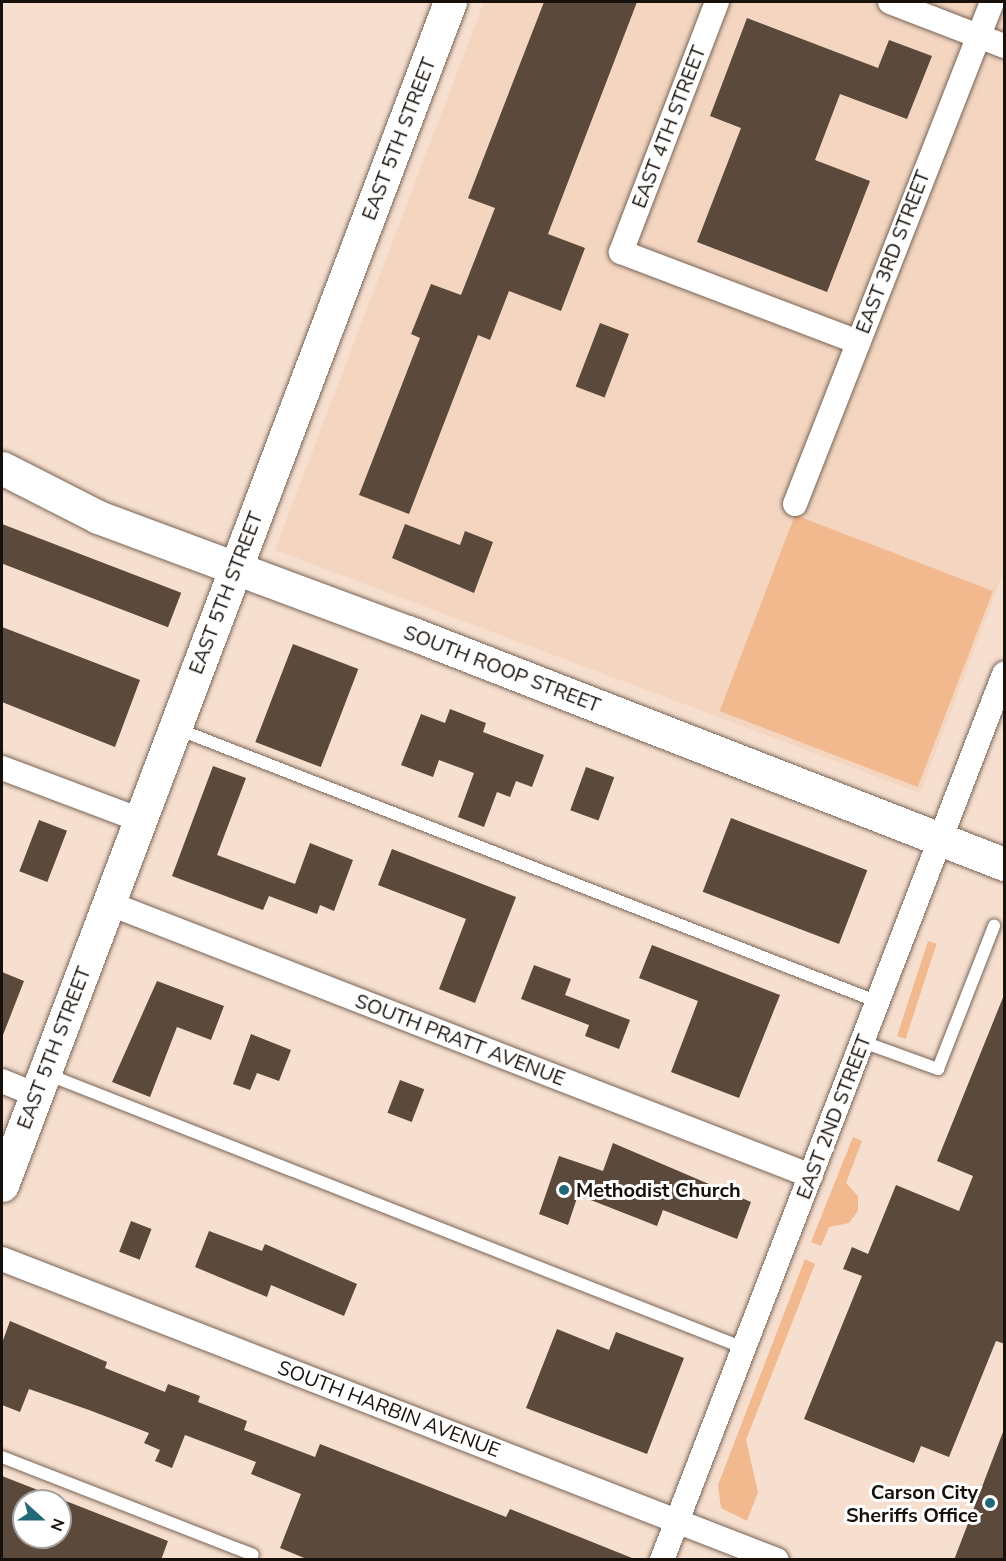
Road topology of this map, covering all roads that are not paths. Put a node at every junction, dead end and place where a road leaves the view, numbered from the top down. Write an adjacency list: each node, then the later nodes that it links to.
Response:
1 (450, 2): 10 (main road, EAST 5TH STREET)
2 (717, 2): 7 (street, EAST 4TH STREET)
3 (890, 2): 5 (street)
4 (992, 2): 5 (street, EAST 3RD STREET)
5 (979, 36): 6 (street); 7 (street, EAST 3RD STREET)
6 (1005, 46)
7 (858, 342): 9 (street, EAST 3RD STREET)
8 (2, 468): 10 (main road, SOUTH ROOP STREET)
9 (795, 504)
10 (236, 567): 12 (main road, EAST 5TH STREET); 15 (main road, SOUTH ROOP STREET)
11 (1005, 674): 15 (street, EAST 2ND STREET)
12 (175, 728): 14 (main road, EAST 5TH STREET); 19 (lane)
13 (2, 768): 14 (street)
14 (140, 820): 17 (main road, EAST 5TH STREET)
15 (941, 840): 16 (main road, SOUTH ROOP STREET); 19 (street, EAST 2ND STREET)
16 (1005, 864)
17 (108, 903): 22 (main road, EAST 5TH STREET); 23 (street, SOUTH PRATT AVENUE)
18 (994, 926): 20 (lane)
19 (878, 1002): 20 (street, EAST 2ND STREET)
20 (863, 1042): 23 (street, EAST 2ND STREET)
21 (2, 1081): 22 (street)
22 (40, 1084): 24 (main road, EAST 5TH STREET); 26 (lane)
23 (811, 1176): 26 (street, EAST 2ND STREET)
24 (2, 1185)
25 (2, 1259): 28 (street, SOUTH HARBIN AVENUE)
26 (744, 1348): 28 (street, EAST 2ND STREET)
27 (2, 1457): 29 (lane)
28 (677, 1520): 30 (street, EAST 2ND STREET); 31 (street, SOUTH HARBIN AVENUE)
29 (253, 1555)
30 (662, 1560)
31 (777, 1560)

